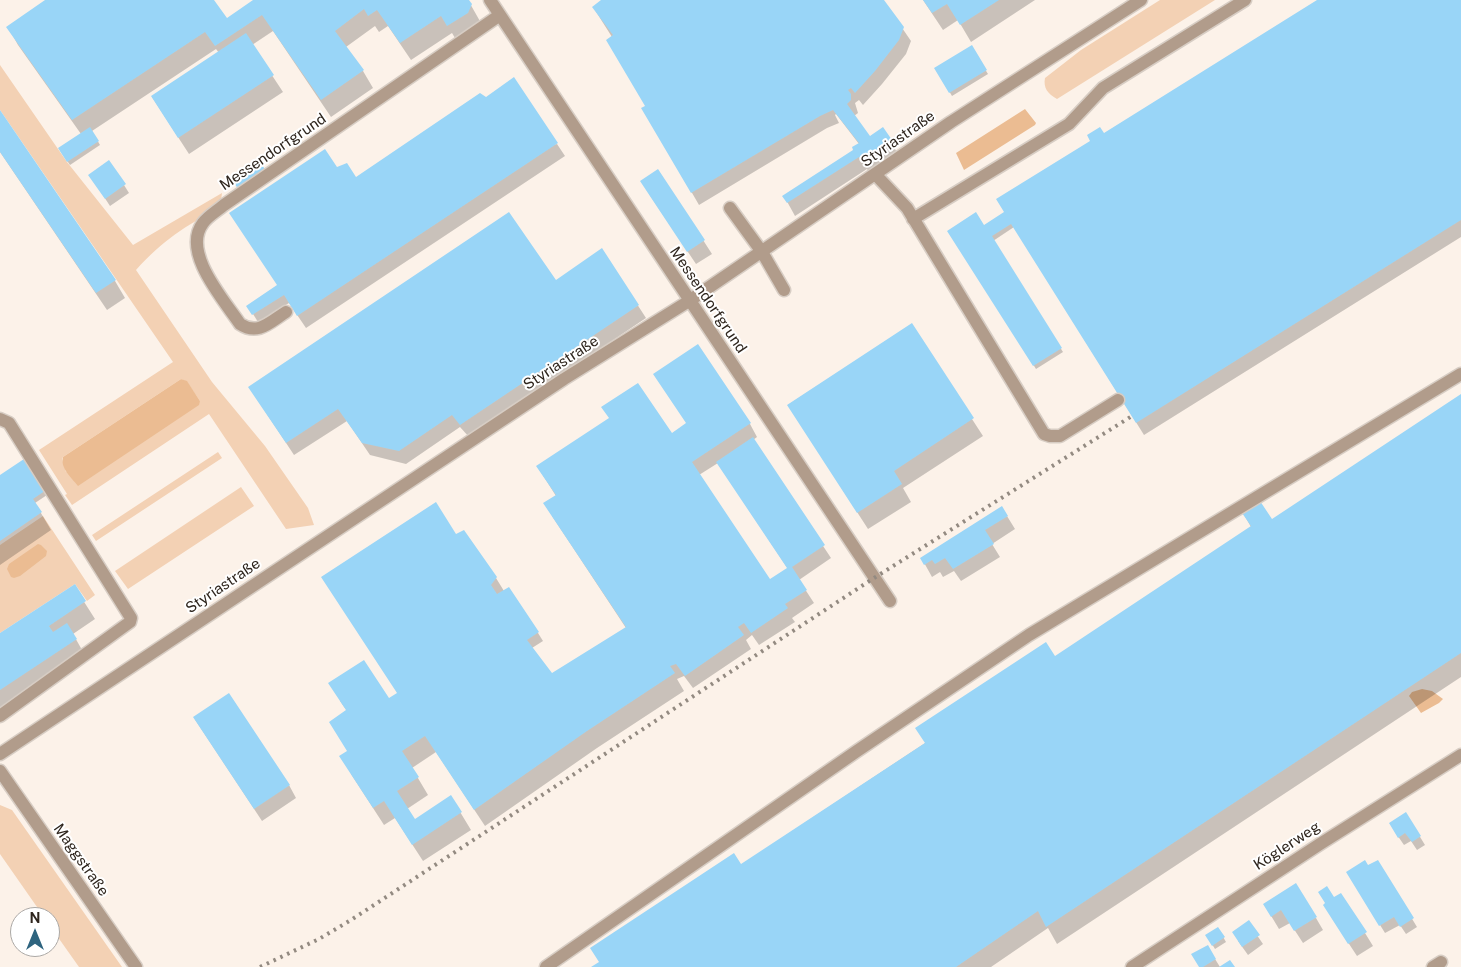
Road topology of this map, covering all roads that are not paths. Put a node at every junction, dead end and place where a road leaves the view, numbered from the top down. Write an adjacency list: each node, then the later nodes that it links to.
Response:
1 (490, 0): 4 (street, Messendorfgrund)
2 (1141, 0): 5 (street, Styriastraße)
3 (1244, 0): 7 (street)
4 (500, 15): 10 (street, Messendorfgrund); 11 (street, Messendorfgrund)
5 (875, 174): 7 (street); 8 (street, Styriastraße)
6 (730, 208): 8 (street)
7 (913, 219): 13 (street)
8 (762, 252): 9 (street); 10 (street, Styriastraße)
9 (784, 290)
10 (690, 301): 15 (street, Messendorfgrund); 17 (street, Styriastraße)
11 (286, 312)
12 (1461, 374): 22 (street)
13 (1118, 400)
14 (0, 419): 16 (street)
15 (890, 601)
16 (0, 716)
17 (0, 754)
18 (1461, 755): 23 (street, Köglerweg)
19 (0, 771): 20 (street, Maggstraße)
20 (4, 786): 21 (street, Maggstraße)
21 (136, 967)
22 (546, 967)
23 (1132, 967)

